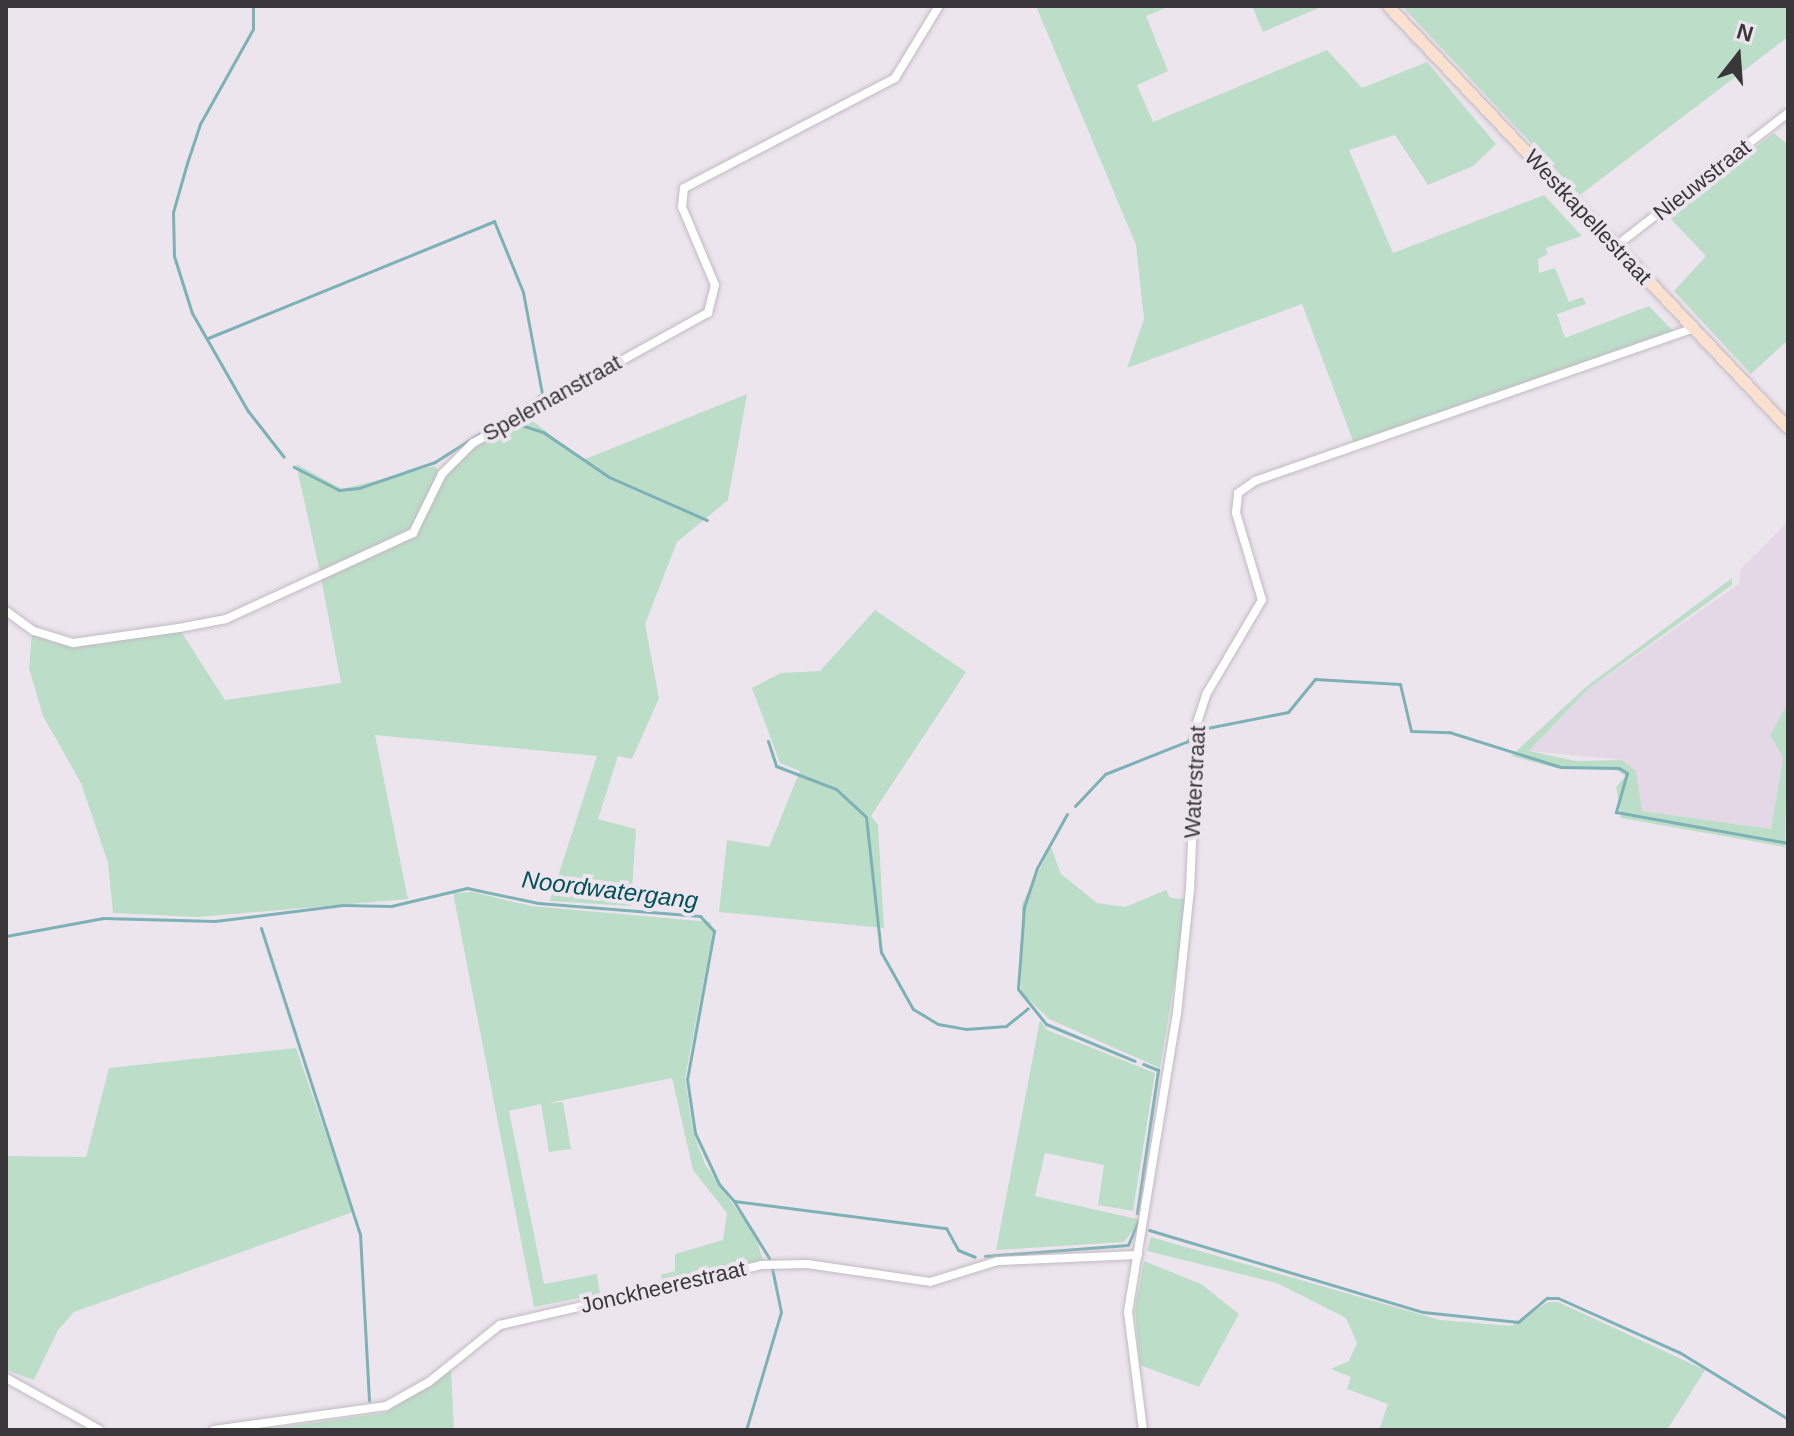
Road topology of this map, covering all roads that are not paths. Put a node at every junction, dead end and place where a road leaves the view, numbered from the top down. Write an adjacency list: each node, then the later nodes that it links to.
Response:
1 (939, 6): 7 (street, Spelemanstraat)
2 (1388, 6): 4 (street, Westkapellestraat)
3 (1788, 113): 4 (street, Nieuwstraat)
4 (1616, 246): 5 (street, Westkapellestraat)
5 (1694, 328): 6 (street, Westkapellestraat); 8 (street, Waterstraat)
6 (1788, 428)
7 (6, 611)
8 (1138, 1255): 11 (street, Jonckheerestraat); 12 (street, Waterstraat)
9 (6, 1378): 10 (street)
10 (100, 1430)
11 (214, 1430)
12 (1143, 1430)

